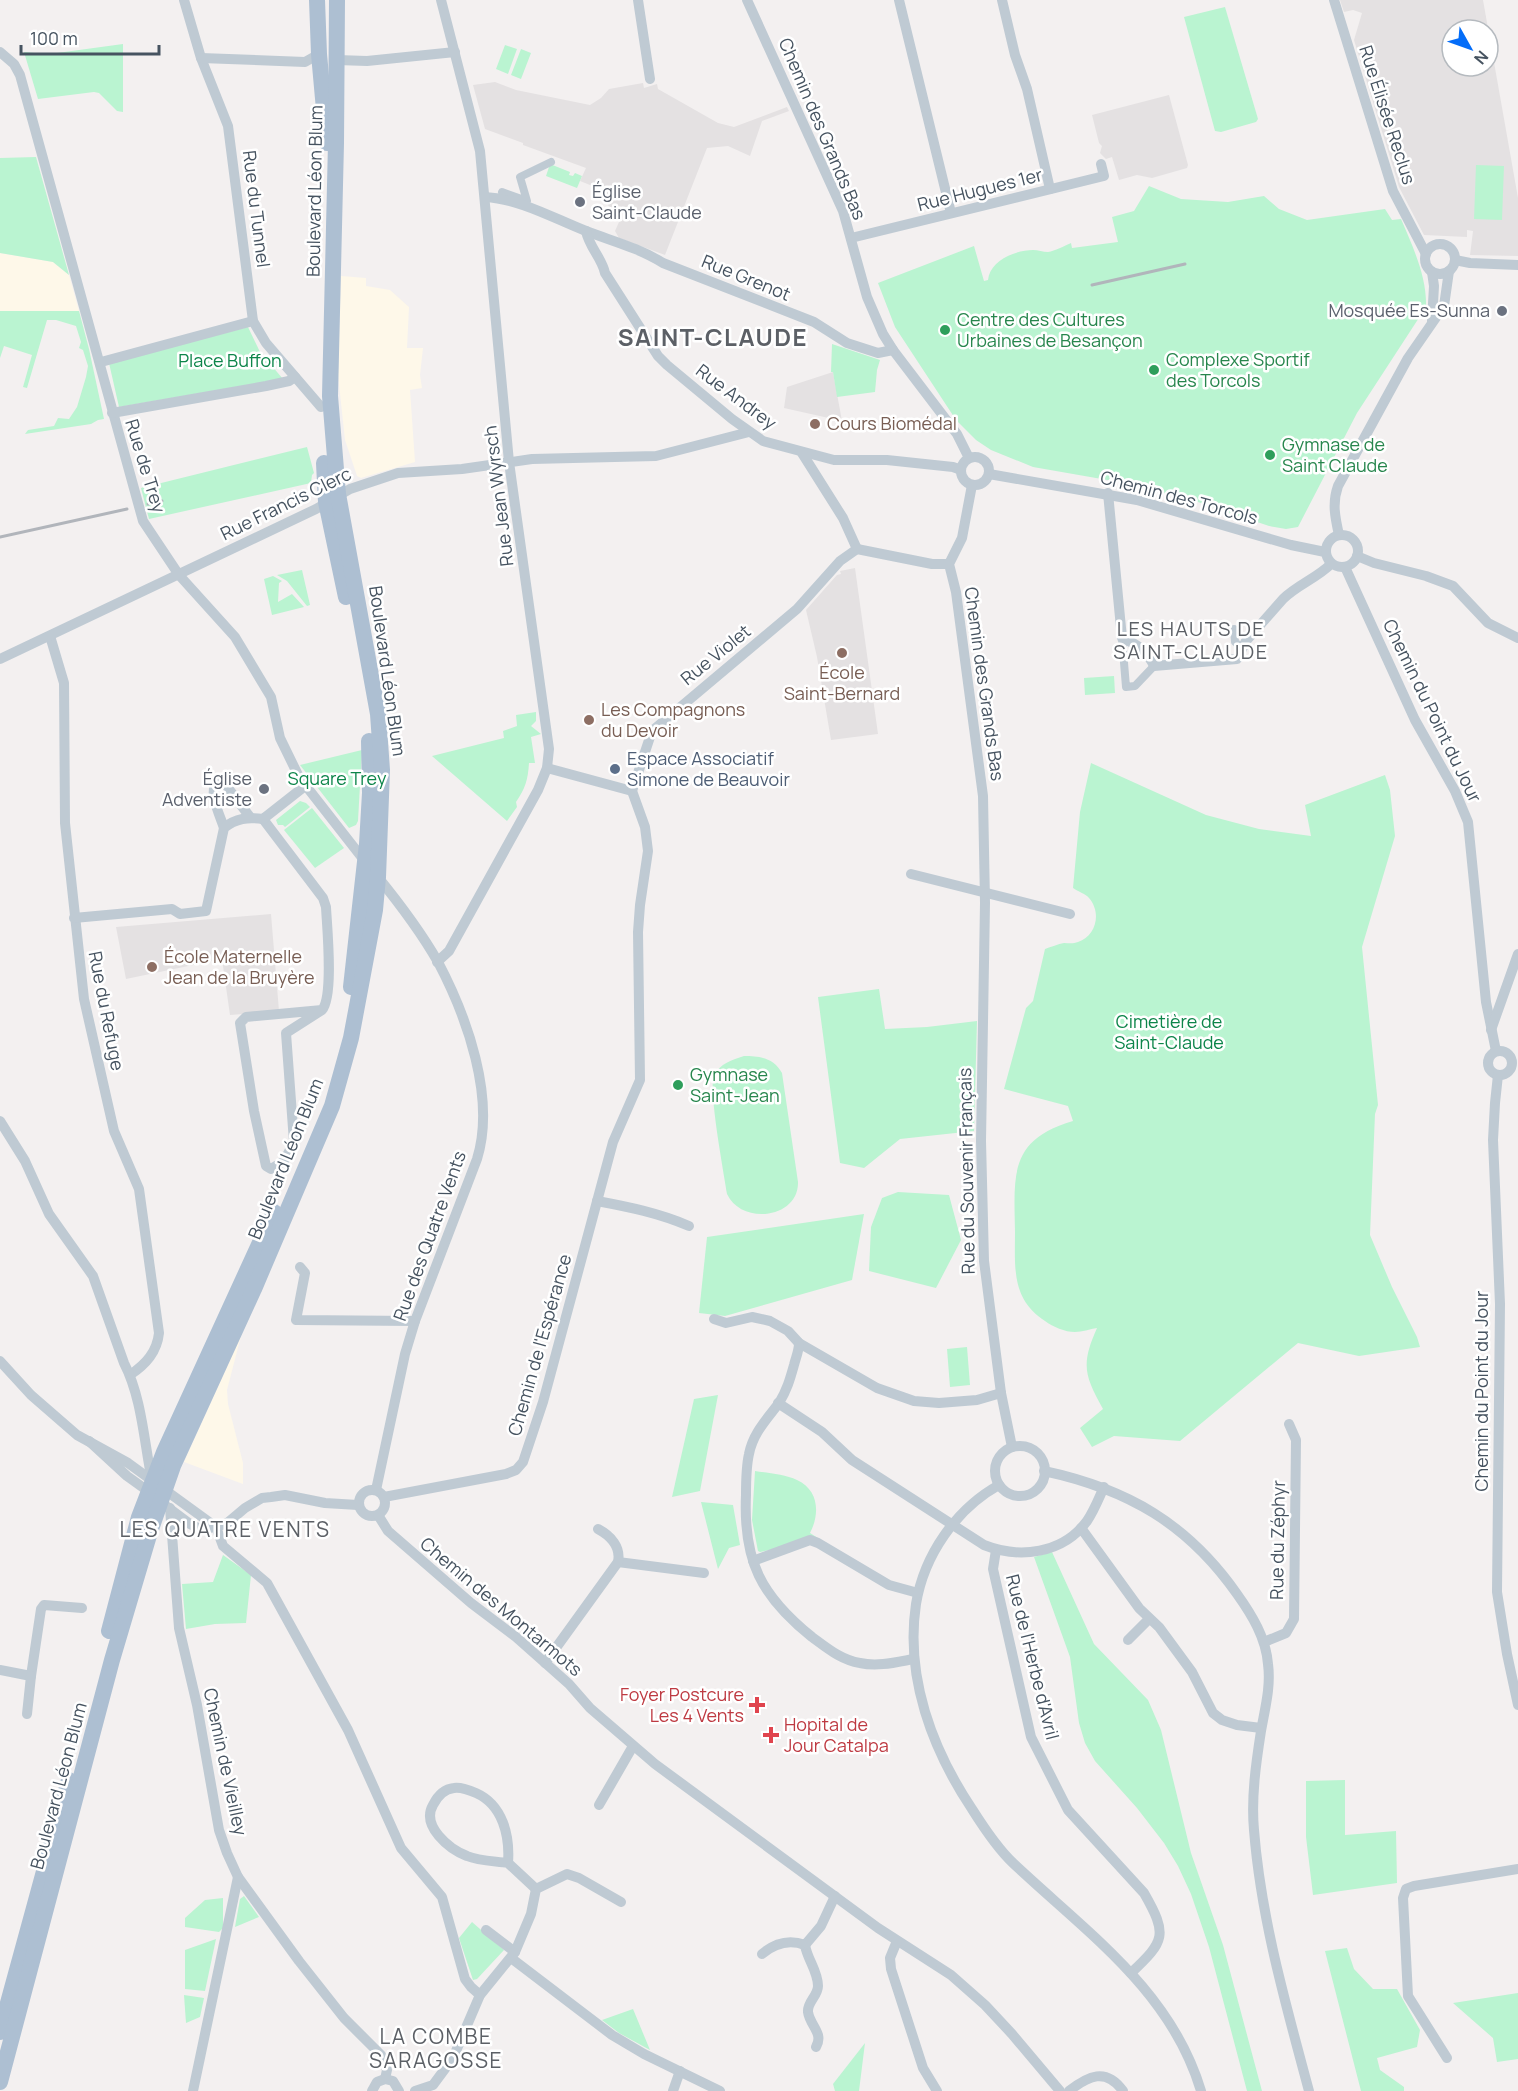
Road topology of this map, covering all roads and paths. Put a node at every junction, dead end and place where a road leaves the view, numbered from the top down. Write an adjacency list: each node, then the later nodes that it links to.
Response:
1 (184, 0): 14 (street, Rue du Tunnel)
2 (317, 0): 13 (main road)
3 (326, 0): 17 (main road, Boulevard Léon Blum)
4 (337, 0): 15 (main road, Boulevard Léon Blum)
5 (441, 0): 12 (street, Rue Jean Wyrsch)
6 (638, 0): 16 (street)
7 (747, 0): 25 (street, Chemin des Grands Bas)
8 (899, 0): 23 (street)
9 (1002, 0): 20 (street)
10 (1334, 0): 26 (street, Rue Élisée Reclus)
11 (0, 51): 34 (street, Rue de Trey)
12 (455, 52): 15 (street); 22 (street, Rue Jean Wyrsch)
13 (319, 54): 14 (street); 17 (main road)
14 (201, 58): 31 (street, Rue du Tunnel)
15 (337, 60): 17 (main road, Boulevard Léon Blum)
16 (650, 79)
17 (331, 143): 36 (main road, Boulevard Léon Blum); 46 (main road, Boulevard Léon Blum)
18 (550, 162): 21 (street)
19 (1101, 164): 20 (street, Rue Hugues 1er)
20 (1050, 189): 23 (street, Rue Hugues 1er)
21 (502, 192)
22 (485, 197): 24 (street); 41 (street, Rue Jean Wyrsch)
23 (951, 213): 25 (street, Rue Hugues 1er)
24 (586, 231): 33 (street, Rue Grenot); 38 (street, Rue Andrey)
25 (851, 238): 33 (street, Chemin des Grands Bas)
26 (1430, 250): 27 (street); 30 (street)
27 (1455, 260): 28 (street); 29 (street)
28 (1518, 265)
29 (1449, 271): 30 (street); 32 (street)
30 (1432, 272): 32 (street)
31 (253, 321): 34 (street); 35 (street, Rue du Tunnel)
32 (1431, 324): 47 (street)
33 (893, 350): 40 (street, Chemin des Grands Bas)
34 (100, 362): 37 (street, Rue de Trey)
35 (295, 377): 36 (street, Rue du Tunnel); 37 (street)
36 (321, 407): 46 (main road, Boulevard Léon Blum)
37 (112, 413): 54 (street, Rue de Trey)
38 (749, 432): 39 (street, Rue Andrey); 41 (street, Rue Francis Clerc)
39 (802, 453): 42 (street, Rue Andrey); 48 (street)
40 (969, 459): 42 (street); 43 (street)
41 (509, 462): 46 (street, Rue Francis Clerc); 63 (street, Rue Jean Wyrsch)
42 (961, 470): 44 (street)
43 (989, 474): 44 (street); 45 (street, Chemin des Torcols)
44 (972, 485): 51 (street, Chemin des Grands Bas)
45 (1108, 493): 49 (street, Chemin des Torcols); 57 (street)
46 (332, 498): 54 (street, Rue Francis Clerc); 62 (main road, Boulevard Léon Blum); 72 (main road, Boulevard Léon Blum)
47 (1339, 535): 49 (street); 50 (street)
48 (857, 549): 51 (street); 65 (street, Rue Violet)
49 (1325, 552): 52 (street)
50 (1357, 556): 53 (street); 58 (street)
51 (949, 564): 73 (street, Chemin des Grands Bas)
52 (1331, 564): 53 (street); 59 (street)
53 (1346, 567): 80 (street, Chemin du Point du Jour)
54 (179, 575): 56 (street, Rue Francis Clerc); 64 (street, Rue de Trey)
55 (1234, 629): 59 (street)
56 (50, 636): 60 (street, Rue Francis Clerc); 77 (street, Rue du Refuge)
57 (1122, 638): 61 (street); 61 (street)
58 (1518, 638)
59 (1241, 648): 61 (street)
60 (0, 659)
61 (1154, 666)
62 (370, 758): 69 (street, Boulevard Léon Blum); 70 (main road, Boulevard Léon Blum)
63 (548, 768): 65 (street); 79 (street, Rue Jean Wyrsch)
64 (305, 786): 67 (street); 69 (street, Rue de Trey)
65 (632, 791): 87 (street, Chemin de l'Espérance)
66 (250, 817): 67 (street); 68 (street); 68 (street)
67 (263, 819): 82 (street)
68 (224, 828): 77 (street)
69 (345, 836): 70 (street, Rue de Trey)
70 (364, 861): 72 (street, Rue de Trey); 102 (main road, Boulevard Léon Blum)
71 (911, 874): 73 (street)
72 (378, 877): 74 (street, Rue de Trey); 75 (main road, Boulevard Léon Blum)
73 (985, 891): 76 (street); 95 (street, Rue du Souvenir Français)
74 (396, 902): 75 (street); 79 (street, Rue de Trey)
75 (375, 910): 102 (main road, Boulevard Léon Blum)
76 (1070, 914)
77 (74, 918): 94 (street, Rue du Refuge)
78 (1518, 954): 81 (street)
79 (437, 962): 91 (street, Rue des Quatre Vents)
80 (1486, 1002): 81 (street); 83 (street, Chemin du Point du Jour)
81 (1501, 1002): 83 (street)
82 (322, 1010): 82 (street)
83 (1491, 1030): 84 (street, Chemin du Point du Jour)
84 (1496, 1051): 85 (street); 85 (street)
85 (1498, 1075): 123 (street, Chemin du Point du Jour)
86 (0, 1121): 94 (street, Chemin de Vieilley)
87 (597, 1201): 88 (street); 103 (street, Chemin de l'Espérance)
88 (689, 1226)
89 (300, 1267): 91 (street)
90 (714, 1319): 92 (street)
91 (415, 1321): 103 (street, Rue des Quatre Vents)
92 (799, 1343): 95 (street); 96 (street)
93 (0, 1361): 102 (street)
94 (130, 1375): 102 (street, Chemin de Vieilley)
95 (1001, 1393): 98 (street, Rue du Souvenir Français)
96 (778, 1403): 106 (street); 111 (street)
97 (1289, 1424): 118 (street, Rue du Zéphyr)
98 (1012, 1447): 99 (street); 100 (street)
99 (1044, 1471): 100 (street); 101 (street)
100 (999, 1485): 106 (street)
101 (1104, 1487): 108 (street); 118 (street)
102 (159, 1494): 107 (street); 107 (street); 130 (street, Chemin de Vieilley); 141 (main road, Boulevard Léon Blum); 146 (main road, Boulevard Léon Blum)
103 (380, 1494): 104 (street); 105 (street)
104 (358, 1505): 105 (street); 107 (street)
105 (378, 1515): 120 (street, Chemin des Montarmots)
106 (951, 1524): 110 (street); 114 (street)
107 (216, 1527): 140 (street)
108 (1081, 1528): 110 (street); 116 (street)
109 (598, 1529): 112 (street)
110 (996, 1550): 139 (street, Rue de l'Herbe d'Avril)
111 (753, 1561): 114 (street); 119 (street)
112 (618, 1562): 113 (street); 120 (street)
113 (704, 1573)
114 (918, 1593): 119 (street)
115 (82, 1608): 122 (street)
116 (1149, 1619): 117 (street); 125 (street)
117 (1128, 1641)
118 (1264, 1642): 125 (street)
119 (914, 1659): 139 (street)
120 (545, 1663): 126 (street, Chemin des Montarmots)
121 (0, 1670): 122 (street)
122 (31, 1676): 124 (street)
123 (1518, 1705)
124 (27, 1714)
125 (1262, 1728): 159 (street)
126 (633, 1746): 127 (street); 132 (street, Chemin des Montarmots)
127 (599, 1805)
128 (508, 1863): 128 (street); 131 (street)
129 (1518, 1869): 143 (street)
130 (238, 1877): 145 (street, Chemin de Vieilley); 148 (street)
131 (536, 1889): 133 (street); 138 (street)
132 (836, 1896): 135 (street, Chemin des Montarmots); 136 (street)
133 (621, 1902)
134 (486, 1930): 138 (street)
135 (897, 1941): 154 (street); 155 (street, Chemin des Montarmots)
136 (805, 1945): 137 (street); 142 (street)
137 (762, 1954)
138 (513, 1955): 140 (street); 144 (street)
139 (1131, 1973): 158 (street)
140 (480, 1995): 147 (street)
141 (0, 2032)
142 (816, 2047)
143 (1447, 2058)
144 (680, 2071): 152 (street); 153 (street)
145 (385, 2079): 149 (street); 150 (street)
146 (0, 2082)
147 (435, 2088): 151 (street)
148 (193, 2091)
149 (372, 2091)
150 (399, 2091)
151 (415, 2091)
152 (674, 2091)
153 (720, 2091)
154 (937, 2091)
155 (1060, 2091)
156 (1069, 2091): 157 (street)
157 (1123, 2091)
158 (1201, 2091)
159 (1309, 2091)

